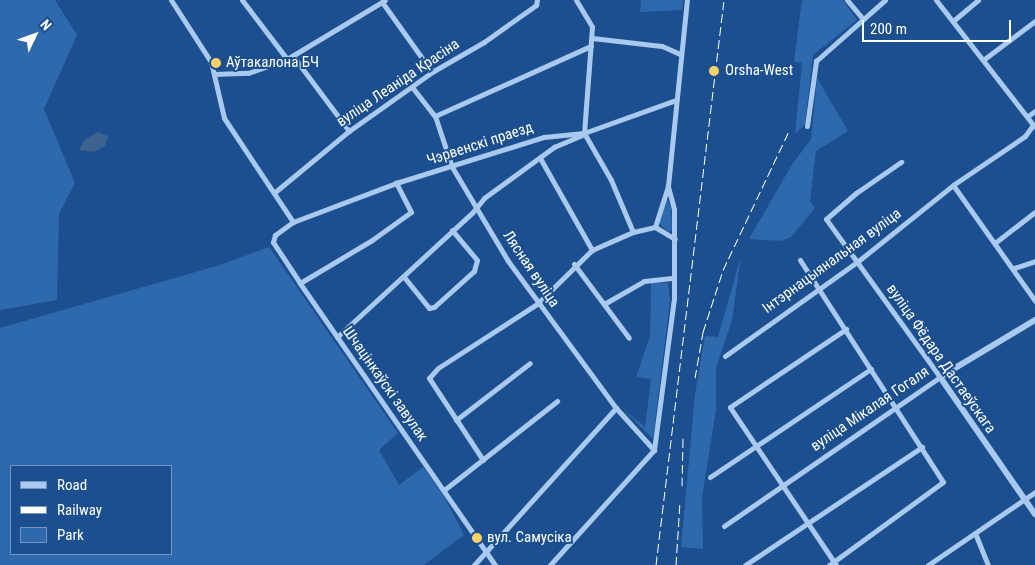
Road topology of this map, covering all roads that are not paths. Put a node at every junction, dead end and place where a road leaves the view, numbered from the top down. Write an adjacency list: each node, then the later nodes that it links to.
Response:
1 (171, 0): 21 (street)
2 (242, 0): 18 (street)
3 (537, 0): 20 (street, вуліца Леаніда Красіна)
4 (576, 0): 14 (street)
5 (686, 0): 16 (street)
6 (847, 0): 11 (street)
7 (885, 0): 11 (street)
8 (936, 0): 12 (street)
9 (978, 0): 12 (street)
10 (380, 1): 17 (street); 20 (street)
11 (863, 19): 27 (street)
12 (953, 21): 19 (street)
13 (1035, 21): 19 (street)
14 (592, 38): 15 (street); 16 (street)
15 (591, 46): 25 (street); 30 (street)
16 (680, 54): 23 (street)
17 (293, 56): 18 (street); 29 (street)
18 (286, 59): 21 (street)
19 (984, 60): 26 (street)
20 (432, 72): 22 (street, вуліца Леаніда Красіна)
21 (214, 74): 37 (street)
22 (412, 87): 25 (street, Лясная вуліца); 29 (street, вуліца Леаніда Красіна)
23 (676, 100): 30 (street, Чэрвенскі праезд); 35 (street)
24 (1035, 110): 26 (street)
25 (435, 116): 33 (street, Лясная вуліца)
26 (1028, 116): 28 (street)
27 (807, 126)
28 (1034, 126): 36 (street, Інтэрнацыянальная вуліца)
29 (349, 131): 37 (street, вуліца Леаніда Красіна)
30 (584, 133): 31 (street); 33 (street, Чэрвенскі праезд); 43 (street)
31 (540, 158): 38 (street); 46 (street)
32 (901, 162): 49 (street, вуліца Фёдара Дастаеўскага)
33 (452, 167): 34 (street, Чэрвенскі праезд); 38 (street, Лясная вуліца)
34 (396, 183): 40 (street, Чэрвенскі праезд); 54 (street)
35 (668, 186): 41 (street); 44 (street)
36 (952, 186): 45 (street); 49 (street, Інтэрнацыянальная вуліца)
37 (275, 192): 40 (street)
38 (476, 206): 42 (street); 57 (street, Лясная вуліца)
39 (1035, 212): 45 (street)
40 (293, 222): 54 (street, Шчацінкаўскі завулак)
41 (655, 227): 43 (street); 44 (street)
42 (452, 230): 52 (street); 52 (street)
43 (633, 232): 46 (street)
44 (675, 239): 53 (street)
45 (996, 242): 51 (street)
46 (592, 250): 50 (street)
47 (800, 260): 55 (street)
48 (1035, 261): 51 (street)
49 (857, 262): 55 (street, Інтэрнацыянальная вуліца); 66 (street, вуліца Фёдара Дастаеўскага)
50 (574, 264): 57 (street); 58 (street)
51 (1014, 268): 56 (street)
52 (404, 277): 61 (street)
53 (672, 278): 58 (street); 73 (street)
54 (300, 283): 61 (street, Шчацінкаўскі завулак)
55 (819, 290): 60 (street); 63 (street, Інтэрнацыянальная вуліца)
56 (1035, 301)
57 (537, 304): 68 (street, Лясная вуліца); 70 (street)
58 (604, 304): 62 (street)
59 (1035, 320): 66 (street, вуліца Мікалая Гогаля)
60 (846, 329): 65 (street); 71 (street)
61 (337, 337): 77 (street, Шчацінкаўскі завулак)
62 (629, 338)
63 (725, 356)
64 (530, 363): 70 (street)
65 (871, 369): 69 (street); 71 (street)
66 (940, 377): 69 (street, вуліца Мікалая Гогаля); 79 (street, вуліца Фёдара Дастаеўскага)
67 (557, 401): 74 (street)
68 (616, 408): 73 (street, Лясная вуліца); 84 (street)
69 (896, 408): 72 (street); 76 (street, вуліца Мікалая Гогаля)
70 (456, 420): 74 (street)
71 (756, 447): 75 (street); 76 (street)
72 (922, 447): 81 (street); 85 (street)
73 (654, 450): 88 (street)
74 (483, 460): 77 (street)
75 (710, 477)
76 (784, 484): 81 (street); 82 (street, вуліца Мікалая Гогаля)
77 (444, 490): 84 (street, Шчацінкаўскі завулак)
78 (1035, 492): 79 (street)
79 (1025, 499): 80 (street, вуліца Фёдара Дастаеўскага); 83 (street)
80 (1035, 514)
81 (810, 524): 85 (street); 89 (street)
82 (724, 526)
83 (975, 533): 90 (street); 91 (street)
84 (486, 553): 86 (street); 87 (street, Шчацінкаўскі завулак)
85 (833, 564)
86 (474, 565)
87 (495, 565)
88 (550, 565)
89 (745, 565)
90 (928, 565)
91 (988, 565)

